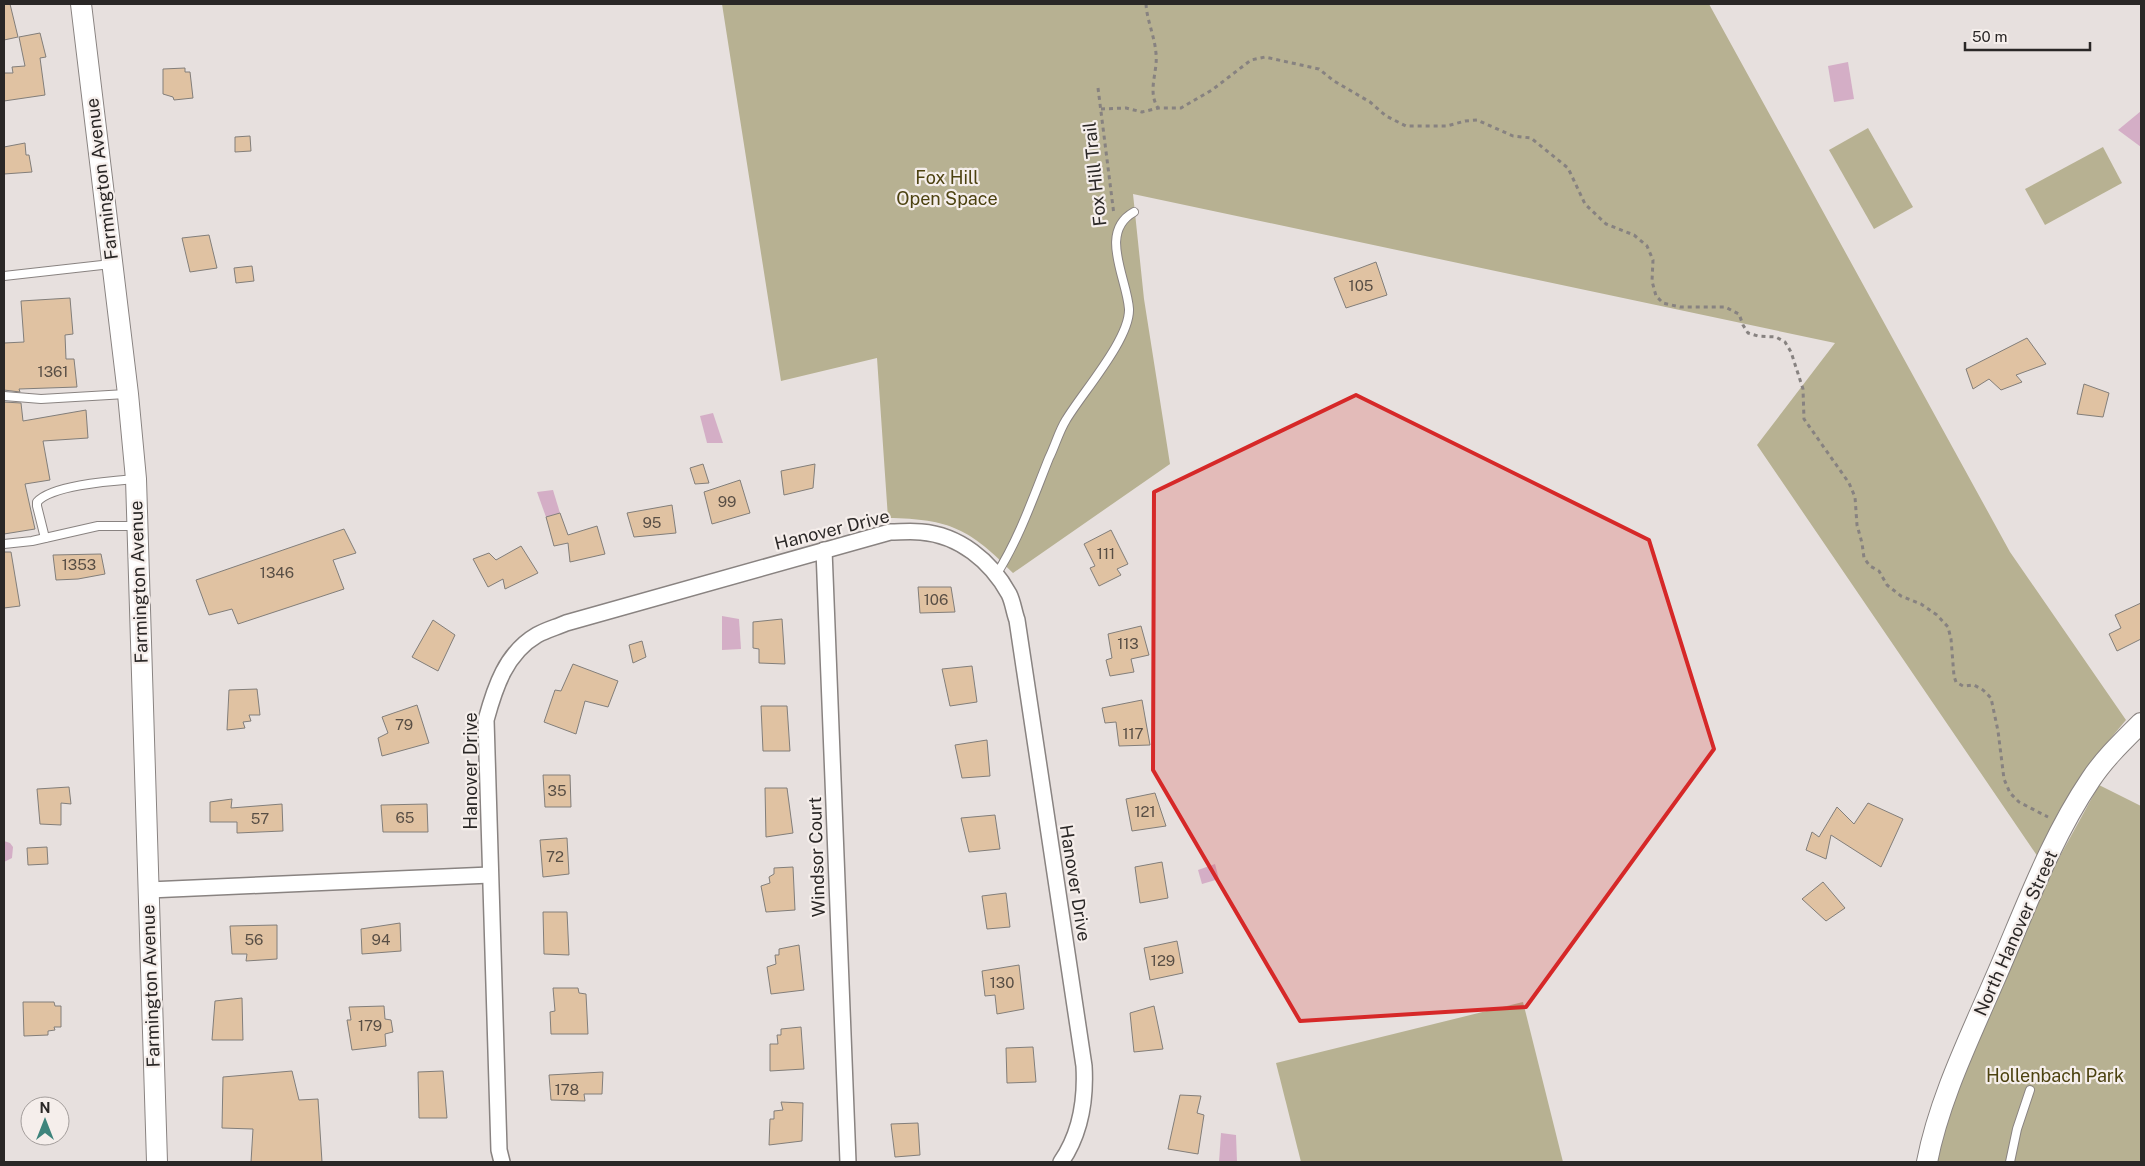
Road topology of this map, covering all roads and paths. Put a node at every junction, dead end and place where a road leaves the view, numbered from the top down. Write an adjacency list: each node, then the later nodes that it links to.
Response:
1 (82, 4): 8 (street, Farmington Avenue)
2 (1146, 4): 4 (path)
3 (1098, 88): 5 (path, Fox Hill Trail)
4 (1158, 108): 5 (path, Fox Hill Trail); 19 (path, Fox Hill Trail)
5 (1101, 109): 7 (path, Fox Hill Trail)
6 (1134, 212): 7 (lane)
7 (1116, 236): 17 (lane)
8 (112, 264): 9 (lane); 10 (street, Farmington Avenue)
9 (4, 276)
10 (128, 394): 11 (lane); 12 (street, Farmington Avenue)
11 (4, 396)
12 (136, 479): 13 (street, Farmington Avenue); 14 (lane)
13 (137, 526): 14 (lane); 21 (street, Farmington Avenue)
14 (45, 538): 15 (lane)
15 (4, 544)
16 (824, 550): 17 (street, Hanover Drive); 20 (street, Hanover Drive); 25 (street, Windsor Court)
17 (996, 575): 26 (street, Hanover Drive)
18 (2141, 723): 19 (street, North Hanover Street)
19 (2063, 826): 27 (street, North Hanover Street)
20 (490, 875): 21 (street); 24 (street, Hanover Drive)
21 (149, 890): 23 (street, Farmington Avenue)
22 (2030, 1090): 28 (lane)
23 (157, 1162)
24 (502, 1162)
25 (848, 1162)
26 (1061, 1162)
27 (1927, 1162)
28 (2010, 1162)

